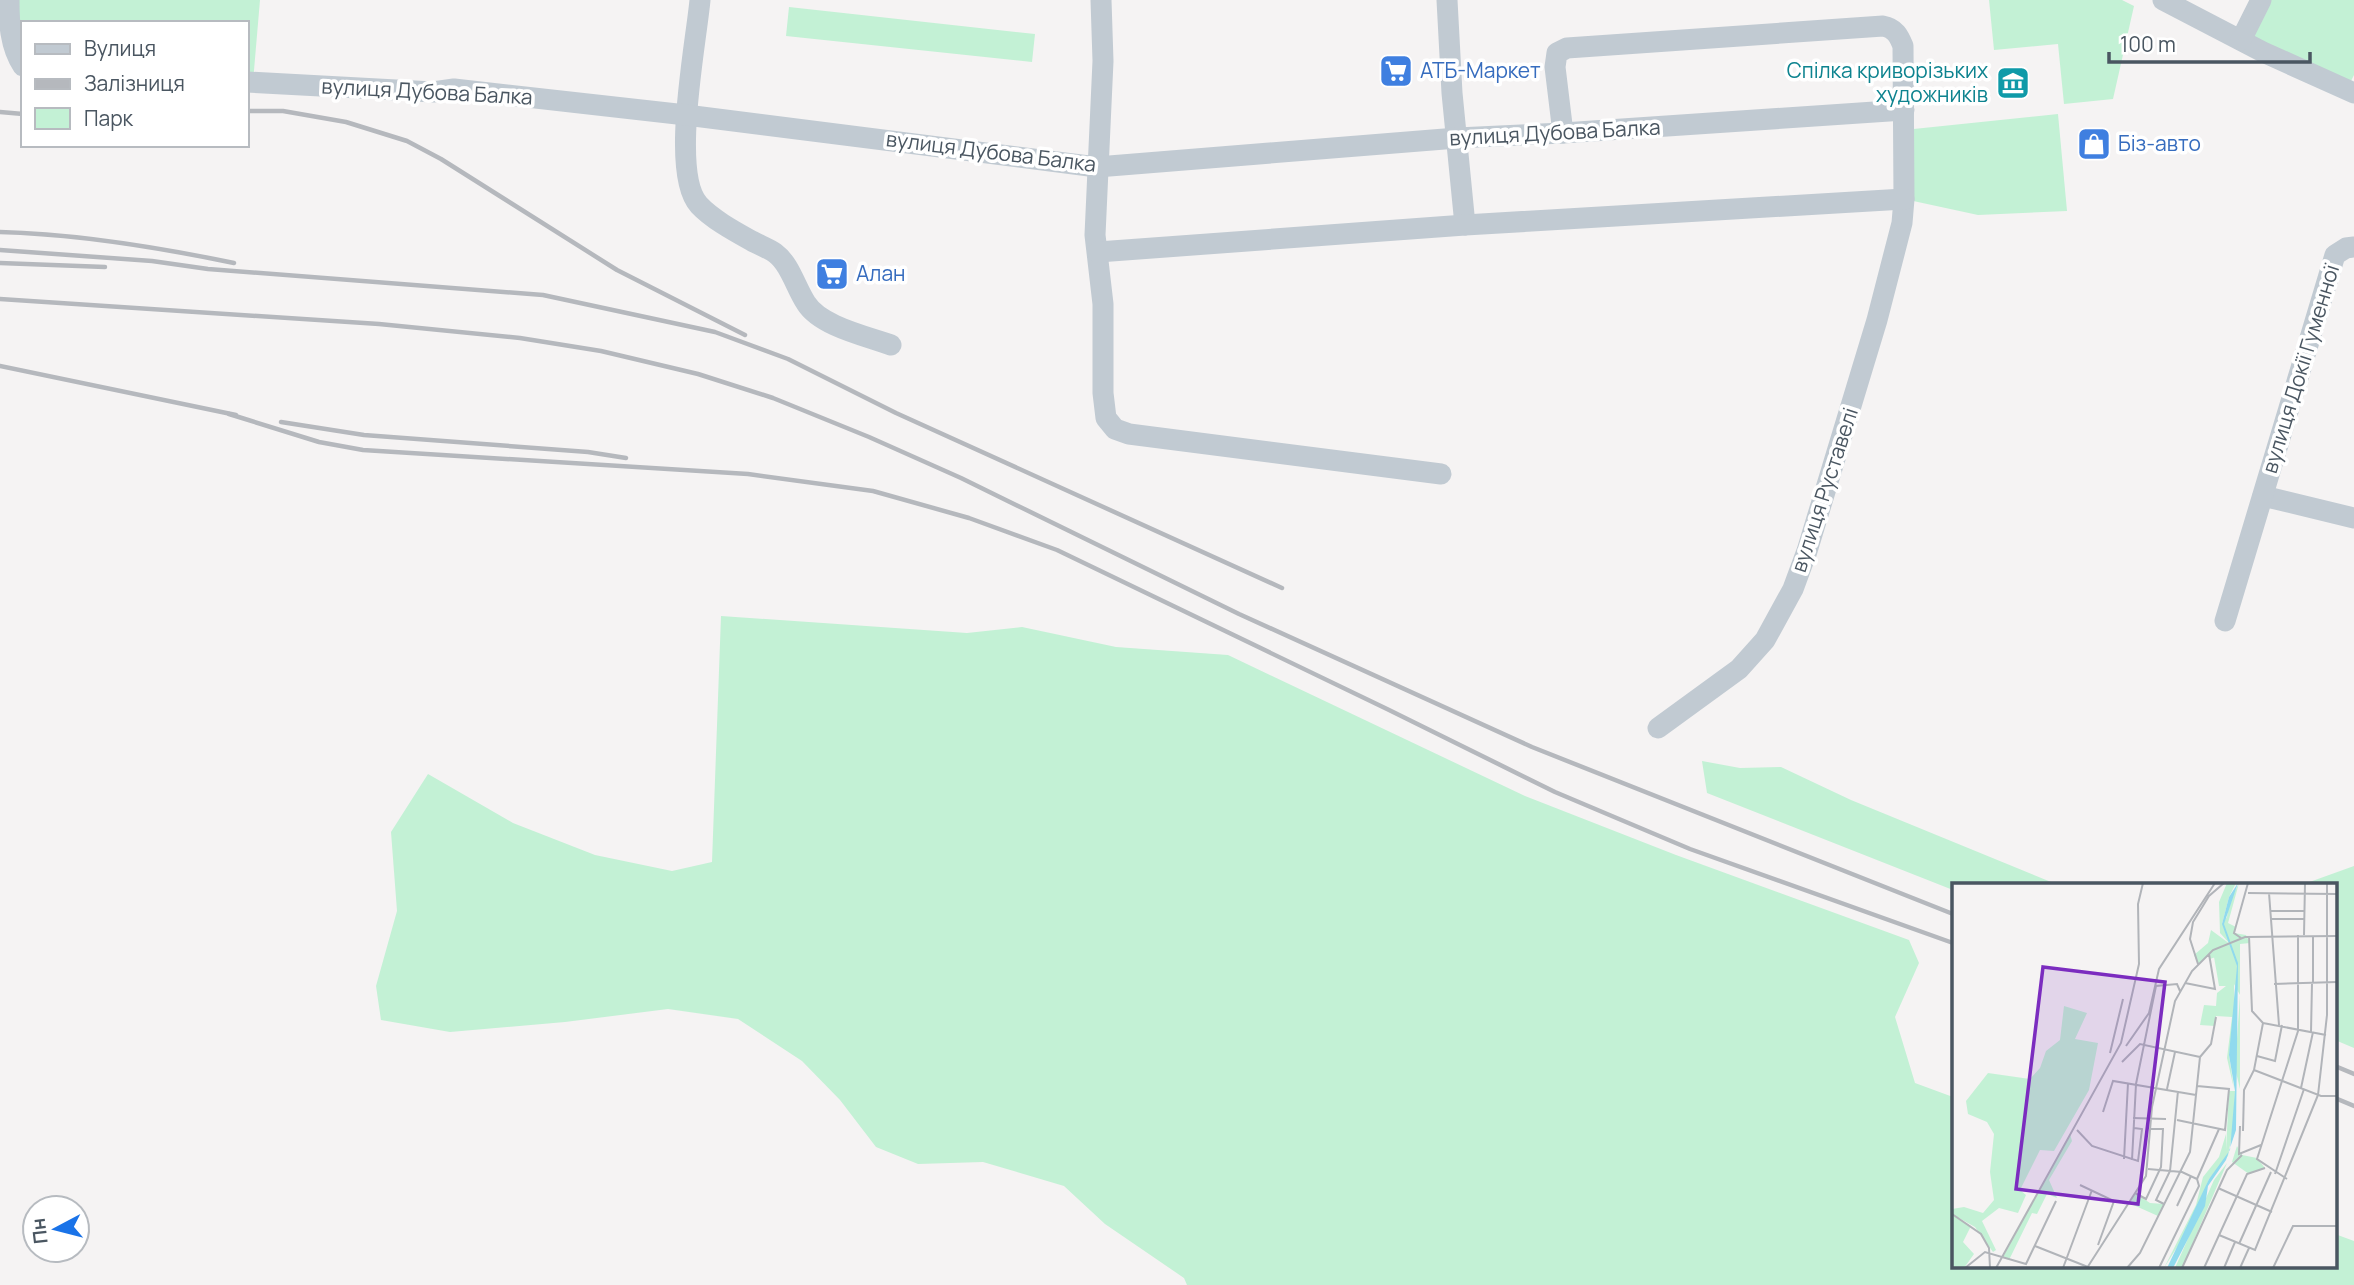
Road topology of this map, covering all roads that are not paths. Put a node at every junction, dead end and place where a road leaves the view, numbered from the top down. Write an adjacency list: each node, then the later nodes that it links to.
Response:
1 (9, 0): 8 (street)
2 (700, 0): 12 (street)
3 (1101, 0): 15 (street)
4 (1447, 0): 14 (street)
5 (2163, 0): 7 (street)
6 (2262, 0): 7 (street)
7 (2241, 40): 10 (street)
8 (21, 63)
9 (248, 82): 12 (street, вулиця Дубова Балка)
10 (2354, 93)
11 (1904, 110): 13 (street, вулиця Дубова Балка); 13 (street, вулиця Руставелі); 16 (street, вулиця Руставелі)
12 (686, 115): 15 (street, вулиця Дубова Балка); 20 (street)
13 (1563, 133): 14 (street, вулиця Дубова Балка)
14 (1457, 138): 15 (street, вулиця Дубова Балка); 17 (street)
15 (1097, 167): 19 (street)
16 (1904, 199): 17 (street); 25 (street, вулиця Руставелі)
17 (1465, 225): 19 (street)
18 (2350, 248): 22 (street, вулиця Докії Гуменної)
19 (1098, 252): 21 (street)
20 (891, 345)
21 (1441, 474)
22 (2263, 496): 23 (street, вулиця Докії Гуменної); 24 (street, вулиця Докії Гуменної)
23 (2354, 518)
24 (2225, 621)
25 (1658, 728)

